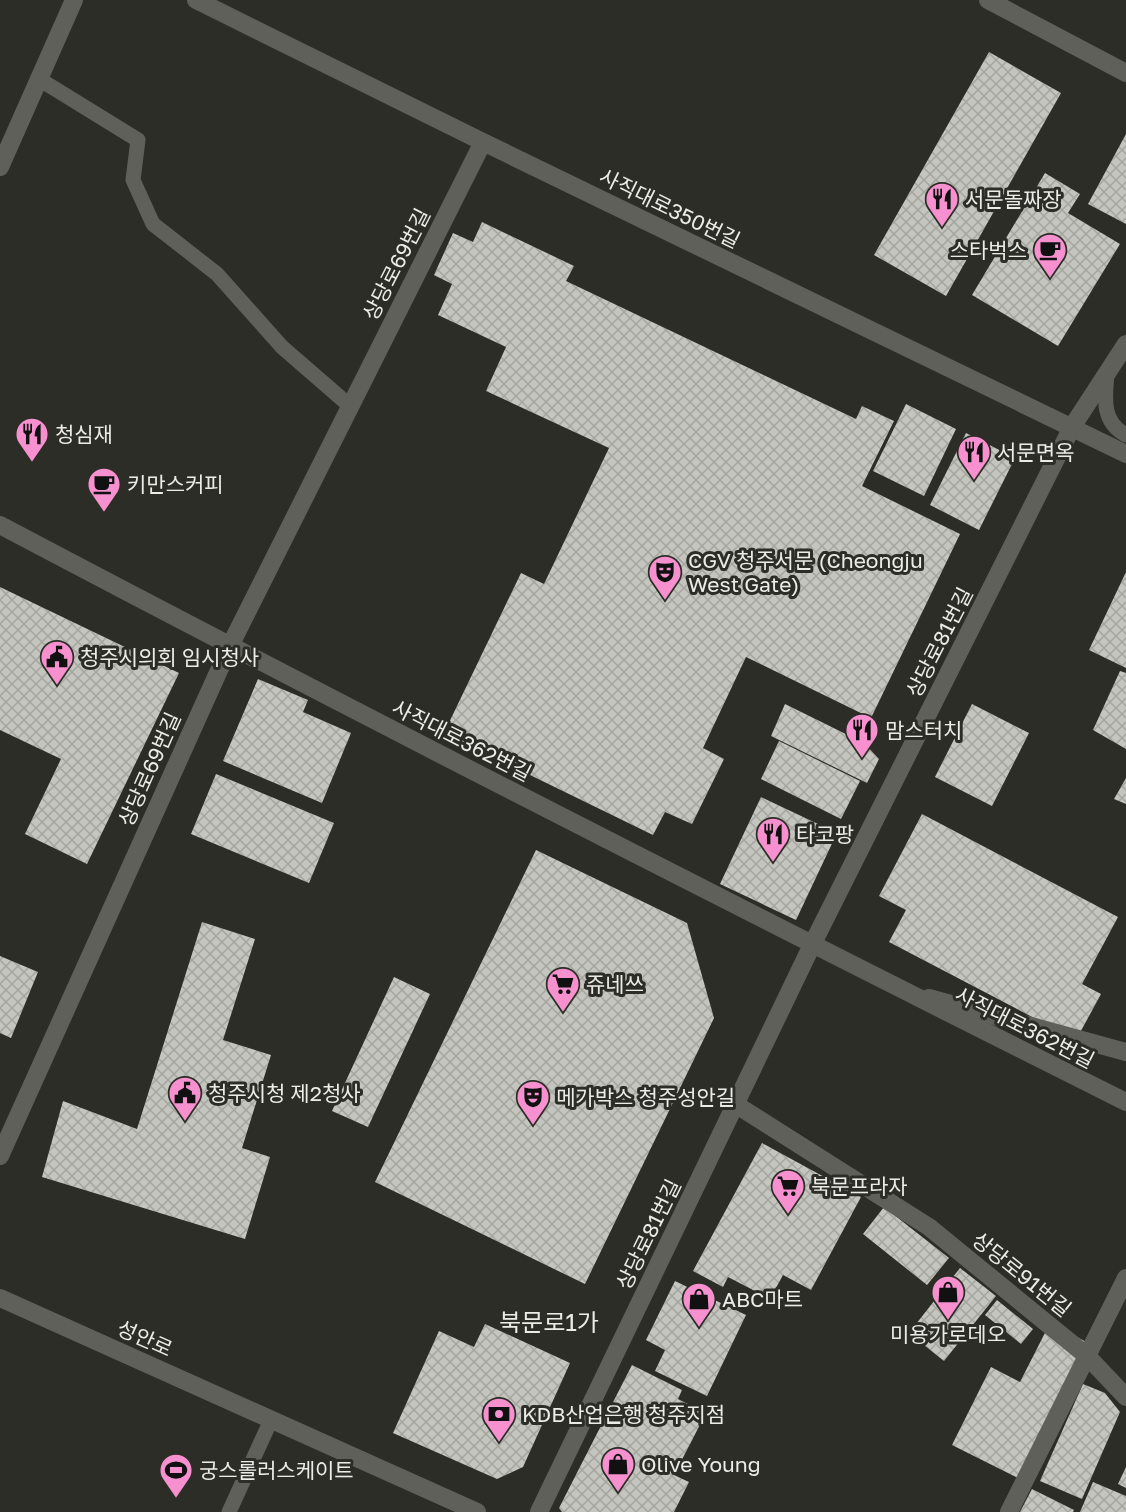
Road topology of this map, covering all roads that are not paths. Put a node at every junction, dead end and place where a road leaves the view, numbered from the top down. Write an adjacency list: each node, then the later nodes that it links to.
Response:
1 (74, 0): 5 (street)
2 (196, 0): 6 (street, 사직대로350번길)
3 (988, 0): 4 (street)
4 (1126, 73)
5 (39, 79): 7 (street); 10 (lane)
6 (483, 142): 10 (street, 상당로69번길); 11 (street, 사직대로350번길)
7 (0, 168)
8 (1126, 344): 9 (street, 상당로81번길)
9 (1107, 374): 11 (street, 상당로81번길); 12 (lane)
10 (350, 406): 15 (street, 상당로69번길)
11 (1072, 428): 13 (street, 사직대로350번길); 16 (street, 상당로81번길)
12 (1126, 435)
13 (1126, 454)
14 (0, 525): 15 (street, 사직대로362번길)
15 (230, 646): 16 (street, 사직대로362번길); 21 (street, 상당로69번길)
16 (812, 945): 17 (street, 사직대로362번길); 20 (street, 상당로81번길)
17 (904, 992): 18 (street, 사직대로362번길); 19 (street, 사직대로362번길)
18 (1126, 1052)
19 (1126, 1102)
20 (735, 1104): 24 (street, 상당로91번길); 29 (street, 상당로81번길)
21 (0, 1156)
22 (1126, 1278): 24 (street)
23 (0, 1298): 26 (street, 성안로)
24 (1087, 1356): 25 (street, 상당로91번길); 30 (street)
25 (1126, 1397)
26 (271, 1420): 27 (lane); 28 (street, 성안로)
27 (229, 1512)
28 (477, 1512)
29 (539, 1512)
30 (1009, 1512)

